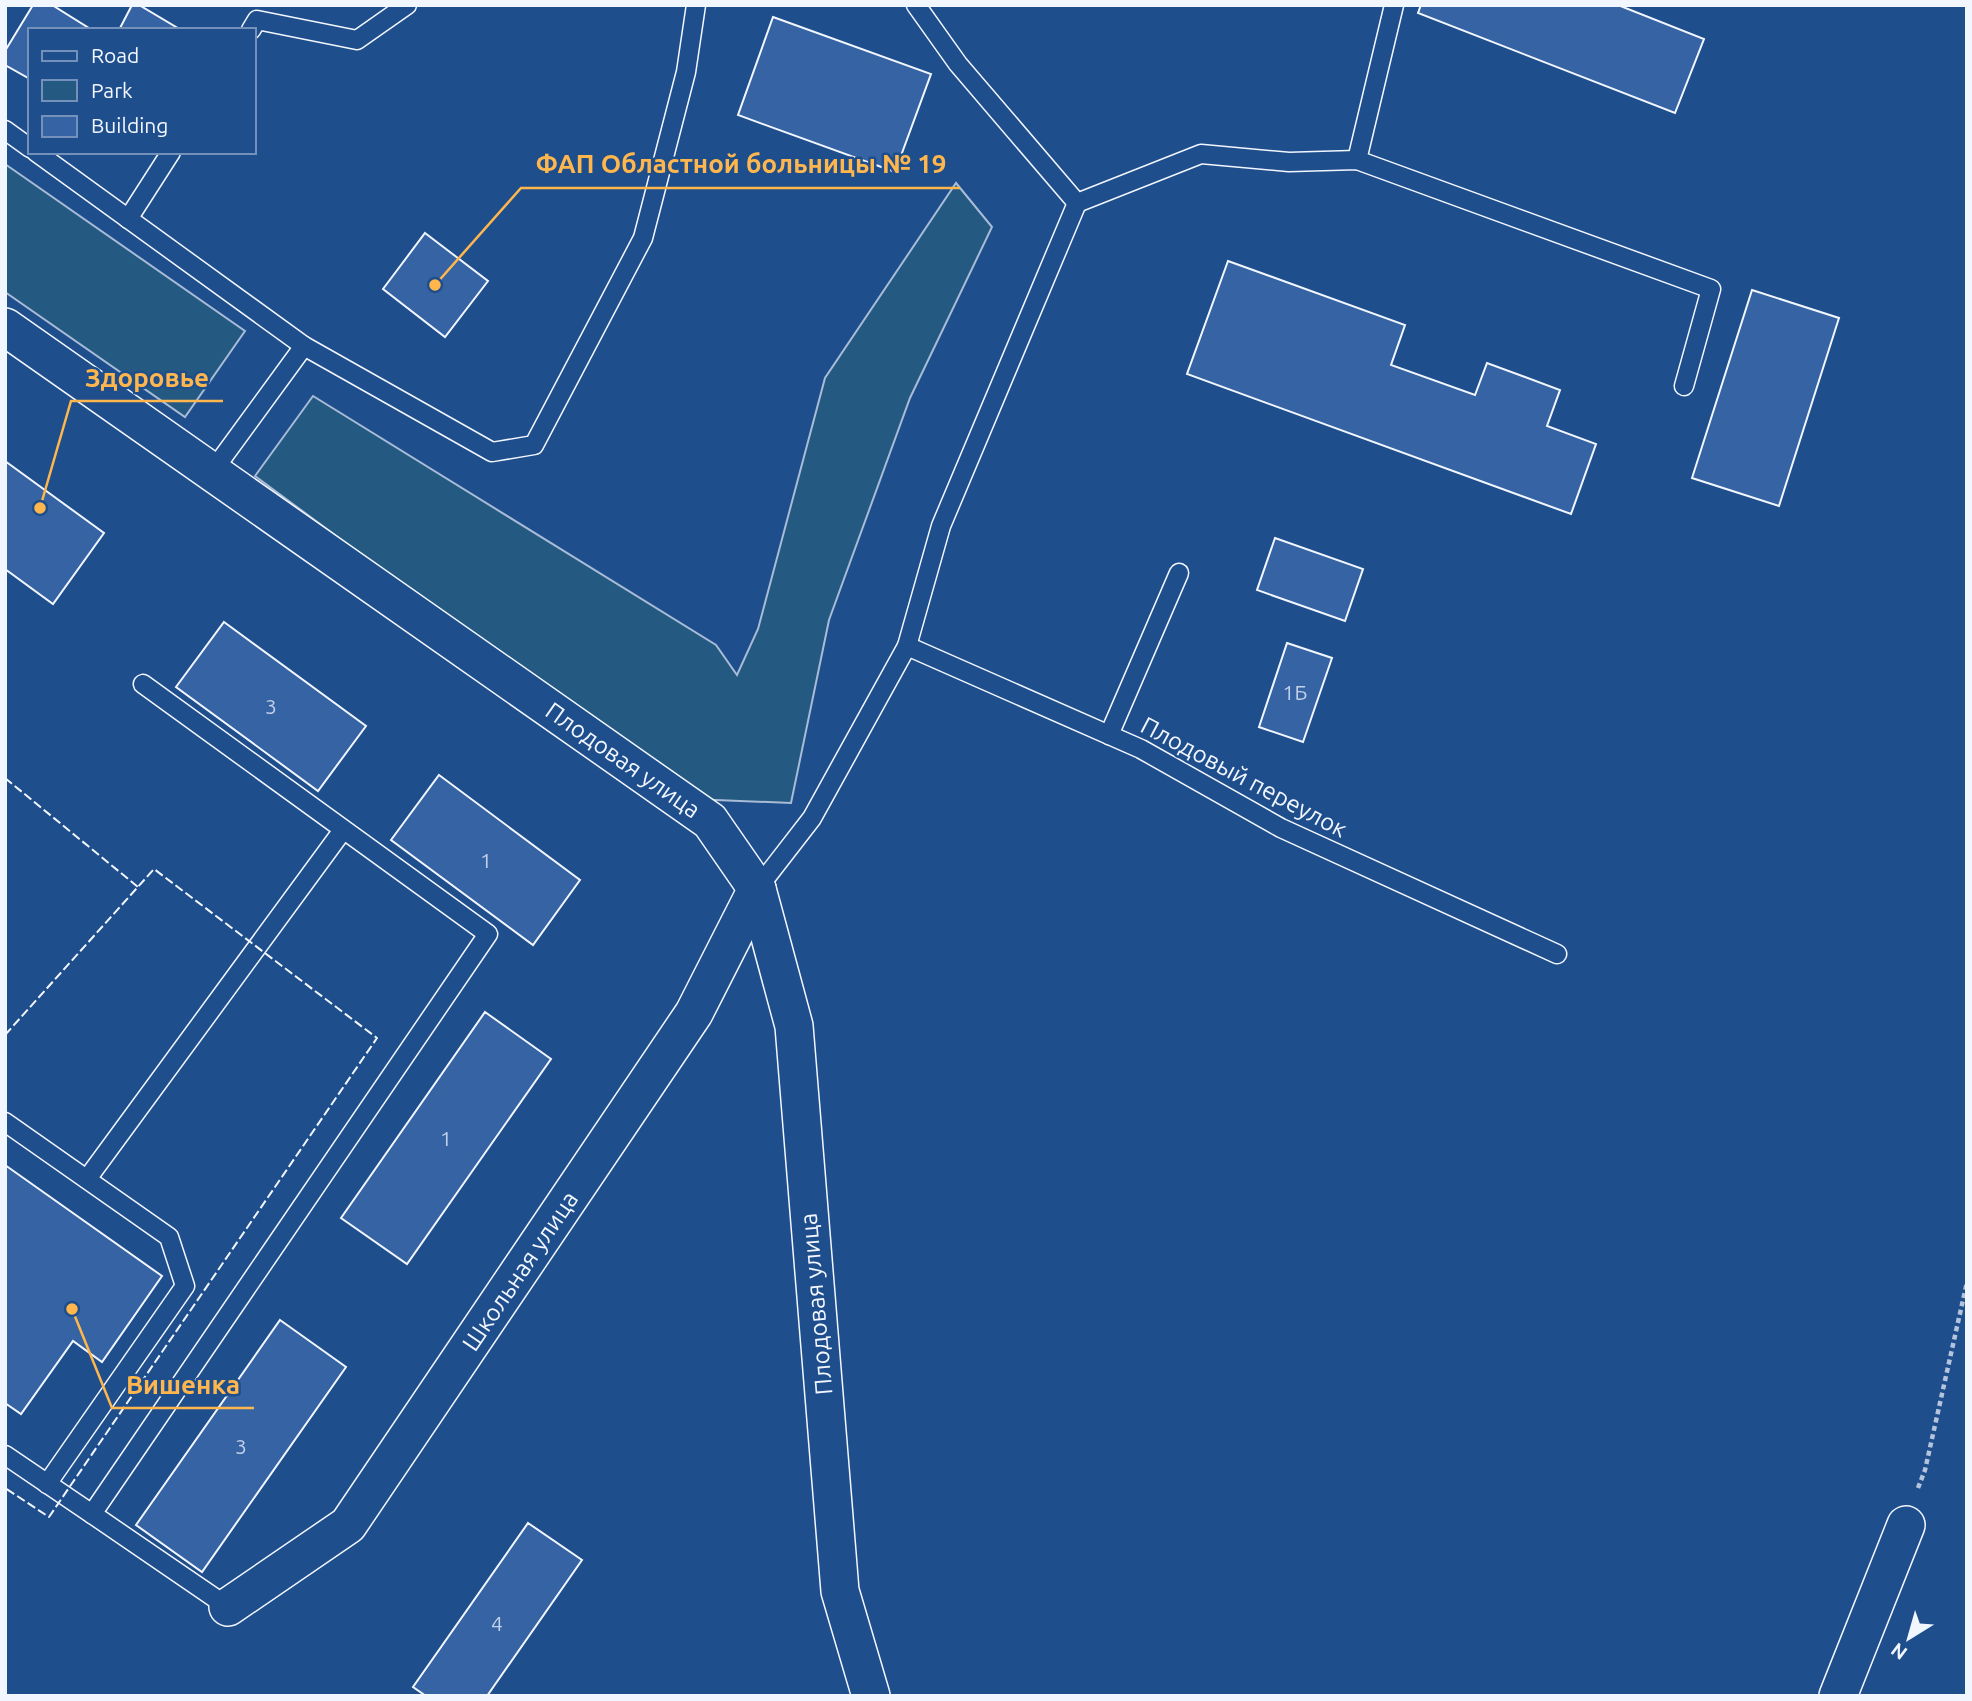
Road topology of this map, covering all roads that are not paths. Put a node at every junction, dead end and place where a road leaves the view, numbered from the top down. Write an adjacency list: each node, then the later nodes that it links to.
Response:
1 (407, 5): 5 (lane)
2 (696, 5): 14 (lane)
3 (916, 5): 11 (lane)
4 (1394, 5): 10 (lane)
5 (252, 28)
6 (5, 130): 7 (lane)
7 (28, 147)
8 (39, 154): 12 (lane)
9 (170, 154): 12 (lane)
10 (1357, 160): 11 (lane); 15 (lane)
11 (1077, 202): 18 (lane)
12 (128, 219): 14 (lane)
13 (5, 327): 16 (street, Плодовая улица)
14 (304, 346): 16 (lane)
15 (1684, 386)
16 (212, 472): 22 (street, Плодовая улица)
17 (1179, 573): 20 (lane)
18 (907, 646): 20 (lane, Плодовый переулок); 22 (lane)
19 (143, 684): 21 (lane)
20 (1108, 735): 23 (lane, Плодовый переулок)
21 (343, 830): 25 (lane); 28 (lane)
22 (757, 889): 30 (street, Школьная улица); 31 (street, Плодовая улица)
23 (1558, 954)
24 (5, 1122): 25 (lane)
25 (87, 1179): 27 (lane)
26 (5, 1455): 27 (lane)
27 (47, 1484): 28 (lane)
28 (92, 1514): 30 (lane)
29 (1906, 1525): 32 (street)
30 (228, 1606)
31 (871, 1696)
32 (1838, 1696)

